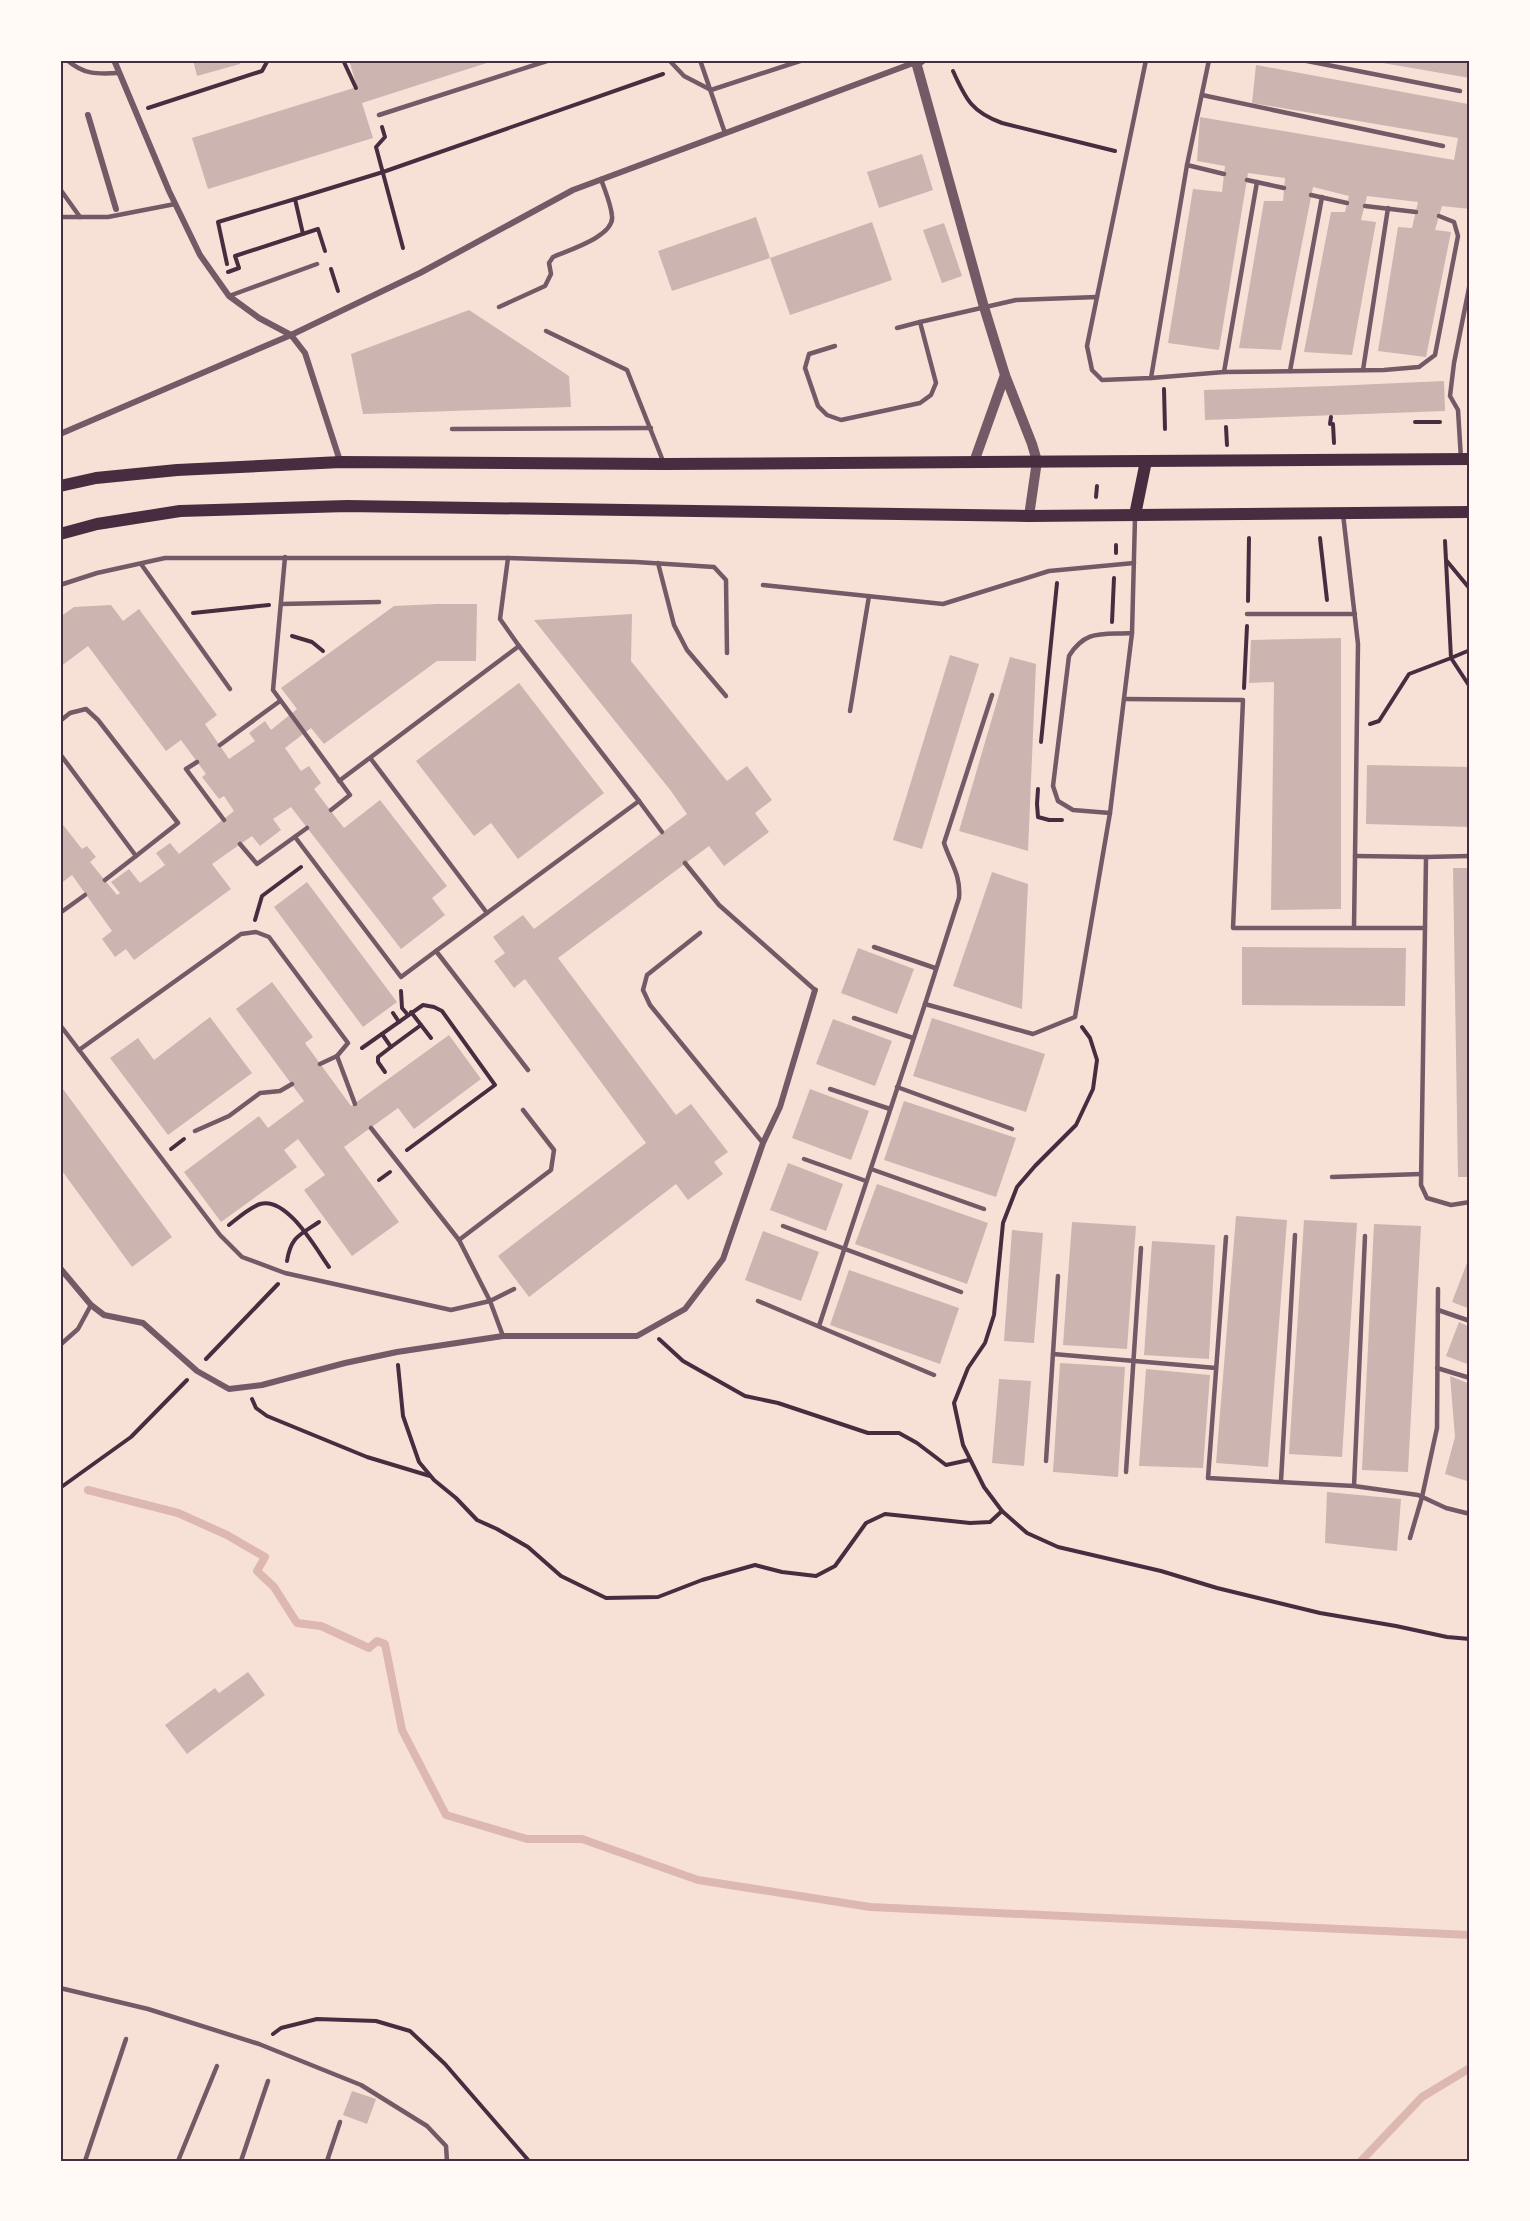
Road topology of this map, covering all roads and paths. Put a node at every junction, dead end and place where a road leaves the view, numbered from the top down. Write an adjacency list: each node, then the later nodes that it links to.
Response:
1 (67, 60): 15 (lane)
2 (114, 60): 15 (street)
3 (268, 60): 20 (path)
4 (343, 60): 16 (path)
5 (550, 60): 22 (lane)
6 (669, 60): 13 (lane)
7 (700, 60): 17 (lane)
8 (803, 60): 17 (lane)
9 (1146, 60): 26 (lane)
10 (1209, 60): 19 (lane)
11 (1302, 60): 18 (lane)
12 (918, 61): 23 (street); 55 (street)
13 (677, 69): 17 (lane); 28 (path)
14 (953, 71): 26 (path)
15 (119, 73): 20 (street)
16 (356, 88)
17 (711, 90): 23 (lane)
18 (1460, 91)
19 (1202, 96): 24 (lane); 27 (lane)
20 (136, 112): 39 (street)
21 (88, 115): 42 (street)
22 (379, 116)
23 (725, 133): 30 (street)
24 (1443, 146)
25 (376, 147): 28 (path)
26 (1126, 154): 53 (lane)
27 (1187, 165): 29 (lane); 66 (lane)
28 (383, 172): 37 (path); 48 (path)
29 (1224, 174)
30 (601, 179): 54 (lane); 59 (street)
31 (1247, 180): 32 (lane)
32 (1257, 183): 33 (lane); 63 (lane)
33 (1284, 188)
34 (60, 189): 46 (lane)
35 (1311, 195): 36 (lane)
36 (1322, 197): 38 (lane); 62 (lane)
37 (295, 199): 47 (path); 47 (path)
38 (1347, 203)
39 (175, 204): 46 (lane); 52 (street)
40 (1365, 206): 41 (lane)
41 (1388, 208): 43 (lane); 61 (lane)
42 (116, 209)
43 (1416, 212)
44 (1439, 216): 61 (lane)
45 (60, 217): 46 (lane)
46 (80, 217)
47 (303, 234): 51 (path)
48 (403, 248)
49 (317, 264): 52 (lane)
50 (1470, 283): 77 (lane)
51 (338, 291)
52 (229, 296): 59 (street)
53 (1097, 297): 55 (lane); 66 (lane)
54 (499, 307)
55 (984, 307): 56 (lane); 64 (street)
56 (920, 322): 57 (lane); 60 (lane)
57 (897, 328)
58 (546, 331): 71 (lane)
59 (291, 335): 74 (street); 80 (street)
60 (835, 346)
61 (1363, 370): 62 (lane)
62 (1290, 371): 63 (lane)
63 (1224, 372): 65 (lane)
64 (1005, 375): 78 (street); 81 (street)
65 (1163, 376): 66 (lane); 73 (path)
66 (1151, 378)
67 (1331, 417): 76 (path)
68 (1415, 422): 69 (path)
69 (1440, 422)
70 (1226, 427): 75 (path)
71 (651, 428): 72 (lane); 82 (lane)
72 (452, 429)
73 (1165, 429)
74 (60, 434)
75 (1227, 448)
76 (1335, 449)
77 (1465, 459): 79 (main road)
78 (1037, 461): 79 (main road); 81 (main road); 89 (street)
79 (1146, 461): 88 (main road)
80 (341, 462): 82 (main road); 83 (main road)
81 (974, 462): 82 (main road)
82 (664, 464)
83 (60, 486)
84 (1097, 486): 85 (path)
85 (1095, 503)
86 (1470, 512): 87 (main road)
87 (1343, 514): 88 (main road); 110 (lane)
88 (1135, 515): 89 (main road); 99 (lane)
89 (1029, 516): 90 (main road)
90 (60, 534)
91 (1249, 538): 108 (path)
92 (1320, 538): 109 (path)
93 (1445, 541): 97 (path)
94 (1116, 544): 101 (path)
95 (285, 557): 96 (lane); 100 (lane); 107 (lane)
96 (508, 558): 98 (lane); 115 (lane)
97 (1446, 559): 104 (path); 119 (path)
98 (658, 563): 118 (lane); 124 (lane)
99 (1134, 563): 101 (lane); 112 (lane)
100 (141, 564): 102 (lane); 111 (lane)
101 (1115, 565): 105 (lane); 113 (path)
102 (60, 585)
103 (763, 585): 105 (lane)
104 (1470, 589)
105 (869, 596): 127 (lane)
106 (380, 602): 107 (lane)
107 (281, 604): 111 (path); 114 (lane)
108 (1247, 614): 109 (lane); 120 (path)
109 (1329, 614): 110 (lane)
110 (1355, 614): 144 (lane)
111 (178, 616): 122 (lane)
112 (1132, 633): 113 (lane); 125 (lane)
113 (1111, 634): 137 (lane)
114 (277, 636): 117 (path); 126 (lane)
115 (519, 646): 132 (lane); 135 (lane)
116 (1470, 650): 119 (path)
117 (323, 651)
118 (727, 653)
119 (1451, 658): 121 (path); 129 (path)
120 (1244, 677)
121 (1470, 687)
122 (230, 689)
123 (992, 695): 159 (lane)
124 (726, 696)
125 (1124, 699): 137 (lane); 153 (lane)
126 (280, 701): 130 (lane); 134 (lane)
127 (850, 711)
128 (60, 721): 143 (lane)
129 (1371, 724)
130 (220, 745)
131 (61, 757): 143 (lane)
132 (371, 759): 134 (lane); 152 (lane)
133 (197, 762): 138 (lane)
134 (339, 781): 136 (lane)
135 (639, 801): 140 (lane); 152 (lane)
136 (331, 810)
137 (1110, 813): 161 (lane)
138 (224, 820)
139 (307, 828): 141 (lane)
140 (662, 832)
141 (295, 837): 142 (lane); 147 (lane)
142 (240, 844)
143 (136, 856): 149 (lane)
144 (1355, 856): 146 (lane); 153 (lane)
145 (1470, 856): 146 (lane)
146 (1426, 857): 154 (lane)
147 (312, 859): 155 (path); 158 (lane)
148 (685, 863): 160 (lane)
149 (105, 880)
150 (85, 895): 151 (lane)
151 (60, 913)
152 (487, 913): 158 (lane)
153 (1354, 928): 154 (lane)
154 (1425, 928): 192 (lane)
155 (252, 932): 174 (lane); 175 (lane)
156 (700, 933): 188 (lane)
157 (874, 947): 159 (lane)
158 (436, 951): 177 (lane)
159 (935, 968): 161 (lane)
160 (815, 990): 188 (street)
161 (925, 1004): 171 (lane)
162 (402, 1008): 164 (path)
163 (393, 1013): 166 (path)
164 (410, 1014): 166 (path); 168 (path); 189 (path)
165 (854, 1018): 171 (lane)
166 (399, 1022): 169 (path)
167 (60, 1025): 174 (lane)
168 (421, 1025): 170 (path); 172 (path)
169 (382, 1034): 172 (path); 173 (path)
170 (431, 1038)
171 (913, 1038): 180 (lane)
172 (391, 1047): 178 (path)
173 (361, 1049)
174 (79, 1050): 199 (lane)
175 (337, 1056): 176 (lane); 182 (lane)
176 (320, 1064)
177 (528, 1070)
178 (385, 1072)
179 (292, 1084): 187 (lane)
180 (897, 1087): 183 (lane); 186 (lane)
181 (830, 1089): 183 (lane)
182 (355, 1104)
183 (890, 1109): 191 (lane)
184 (523, 1110): 204 (lane)
185 (370, 1128): 189 (lane)
186 (1012, 1129)
187 (195, 1131)
188 (763, 1143): 221 (street)
189 (395, 1160): 204 (lane)
190 (804, 1160): 194 (lane)
191 (871, 1169): 194 (lane); 196 (lane)
192 (1421, 1174): 193 (lane); 195 (lane)
193 (1332, 1177)
194 (866, 1181): 206 (lane)
195 (1470, 1202)
196 (984, 1209)
197 (319, 1222): 200 (path)
198 (783, 1226): 206 (lane)
199 (218, 1232): 200 (path); 208 (lane)
200 (304, 1233): 208 (path); 211 (path)
201 (1295, 1235): 237 (lane)
202 (1365, 1236): 238 (lane)
203 (1226, 1237): 227 (lane)
204 (459, 1240): 215 (lane)
205 (1141, 1248): 226 (lane)
206 (844, 1250): 214 (lane); 220 (lane)
207 (60, 1268): 217 (street)
208 (285, 1274): 211 (lane)
209 (1058, 1276): 225 (lane)
210 (279, 1283): 229 (path)
211 (343, 1285): 215 (lane)
212 (514, 1289): 215 (lane)
213 (1438, 1289): 218 (lane)
214 (961, 1292)
215 (490, 1301): 222 (lane)
216 (758, 1301): 220 (lane)
217 (91, 1305): 223 (lane); 229 (street)
218 (1438, 1310): 219 (lane); 228 (lane)
219 (1470, 1321)
220 (819, 1326): 230 (lane)
221 (649, 1329): 222 (street); 233 (path)
222 (503, 1336): 224 (street)
223 (60, 1345)
224 (397, 1352): 232 (street); 236 (path)
225 (1053, 1354): 226 (lane); 234 (lane)
226 (1134, 1361): 227 (lane); 235 (lane)
227 (1216, 1368): 237 (lane)
228 (1437, 1368): 231 (lane); 240 (lane)
229 (197, 1371): 232 (street); 239 (path)
230 (934, 1375)
231 (1470, 1378)
232 (248, 1387): 236 (path)
233 (969, 1460)
234 (1046, 1461)
235 (1126, 1472)
236 (430, 1476): 241 (path)
237 (1281, 1481): 238 (lane)
238 (1354, 1486): 240 (lane)
239 (60, 1488)
240 (1422, 1497): 242 (lane); 243 (lane)
241 (1002, 1512)
242 (1470, 1514)
243 (1410, 1538)
244 (60, 1988): 246 (lane)
245 (126, 2039): 250 (lane)
246 (259, 2044): 254 (lane); 255 (path)
247 (217, 2066): 251 (lane)
248 (268, 2081): 252 (lane)
249 (340, 2122): 253 (lane)
250 (84, 2161)
251 (178, 2161)
252 (241, 2161)
253 (327, 2161)
254 (447, 2161)
255 (529, 2161)

